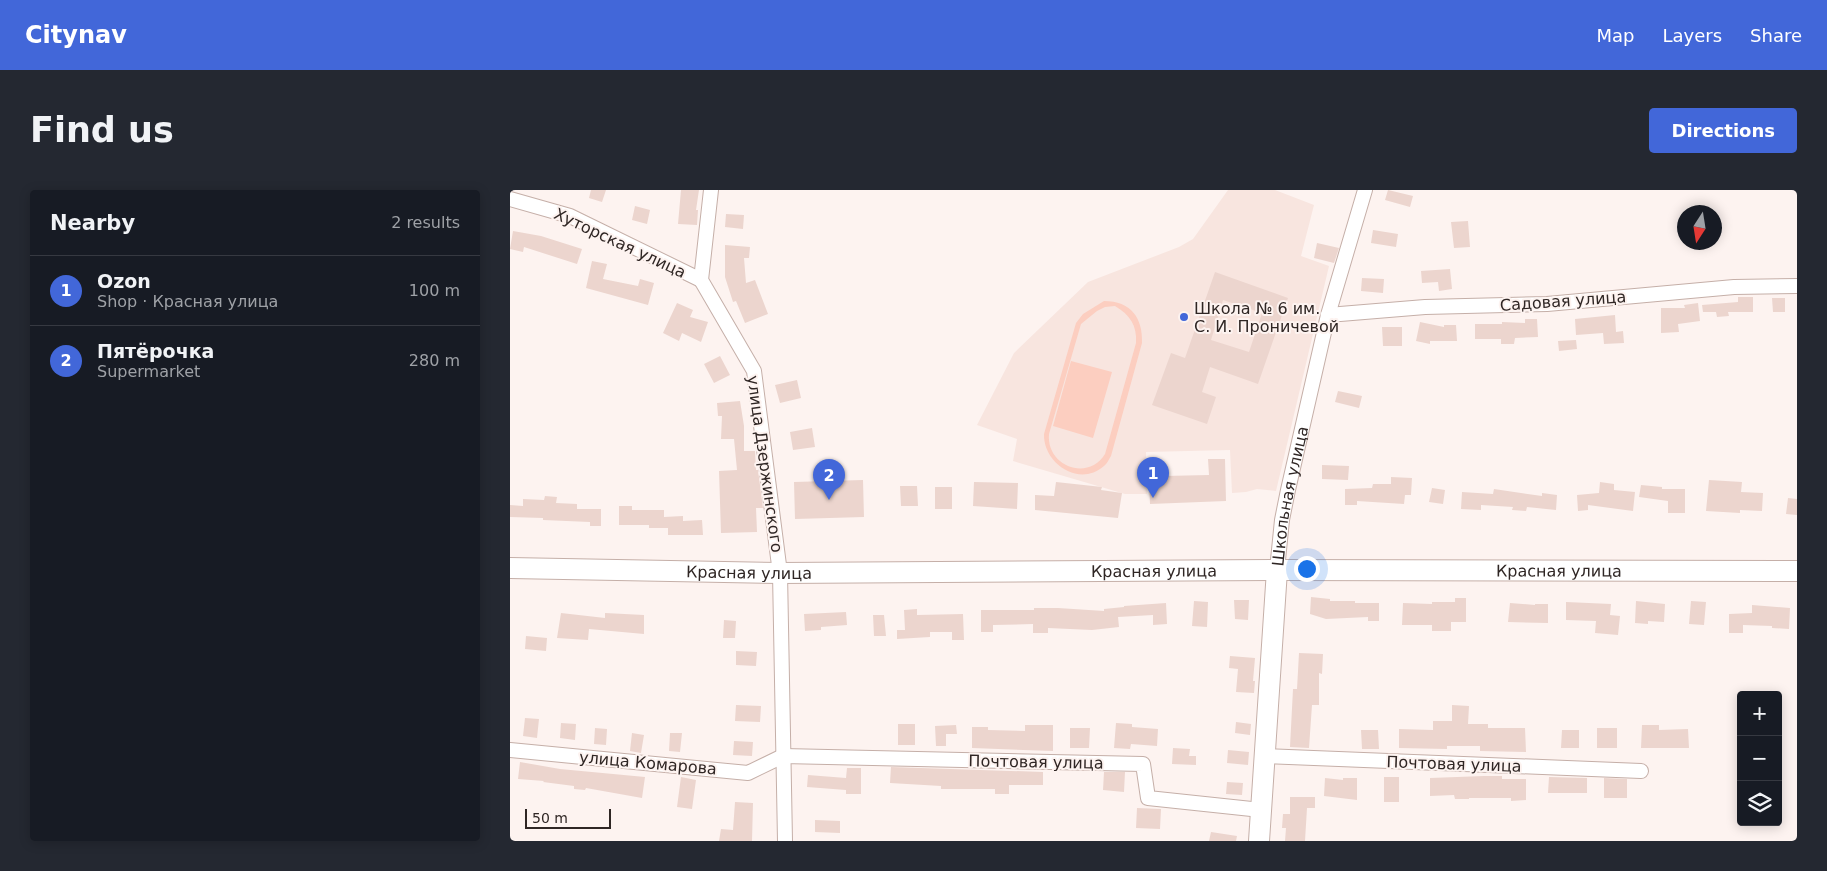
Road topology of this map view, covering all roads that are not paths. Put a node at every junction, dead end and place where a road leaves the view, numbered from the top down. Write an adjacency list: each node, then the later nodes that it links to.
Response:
1 (711, 190): 4 (street)
2 (1365, 190): 6 (street, Школьная улица)
3 (510, 199): 4 (street, Хуторская улица)
4 (701, 280): 10 (street, улица Дзержинского)
5 (1797, 286): 6 (street, Садовая улица)
6 (1328, 315): 8 (street, Школьная улица)
7 (510, 568): 10 (main road, Красная улица)
8 (1277, 570): 9 (main road, Красная улица); 10 (main road, Красная улица); 13 (main road, Школьная улица)
9 (1797, 571)
10 (780, 573): 12 (street, улица Дзержинского)
11 (510, 750): 12 (street, улица Комарова)
12 (783, 756): 15 (street, Почтовая улица); 16 (street, улица Дзержинского)
13 (1266, 756): 14 (street, Почтовая улица); 15 (main road, Школьная улица)
14 (1641, 771)
15 (1261, 810): 17 (main road, Школьная улица)
16 (785, 841)
17 (1259, 841)

